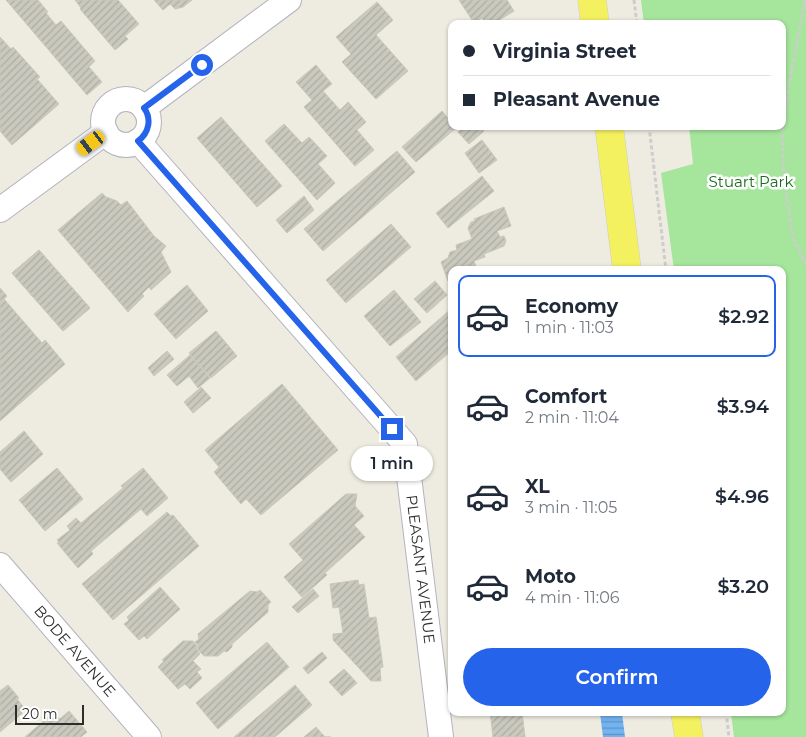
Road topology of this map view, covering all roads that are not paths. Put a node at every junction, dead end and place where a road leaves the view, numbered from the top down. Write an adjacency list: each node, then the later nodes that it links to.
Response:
1 (290, 0): 4 (street)
2 (592, 0): 3 (main road)
3 (594, 20)
4 (144, 108): 6 (street); 7 (street)
5 (610, 130): 9 (main road)
6 (106, 132): 7 (street); 8 (street)
7 (138, 141): 13 (street, PLEASANT AVENUE)
8 (0, 210)
9 (627, 266)
10 (0, 566): 12 (street, BODE AVENUE)
11 (686, 716): 14 (main road)
12 (149, 737)
13 (441, 737)
14 (689, 737)

